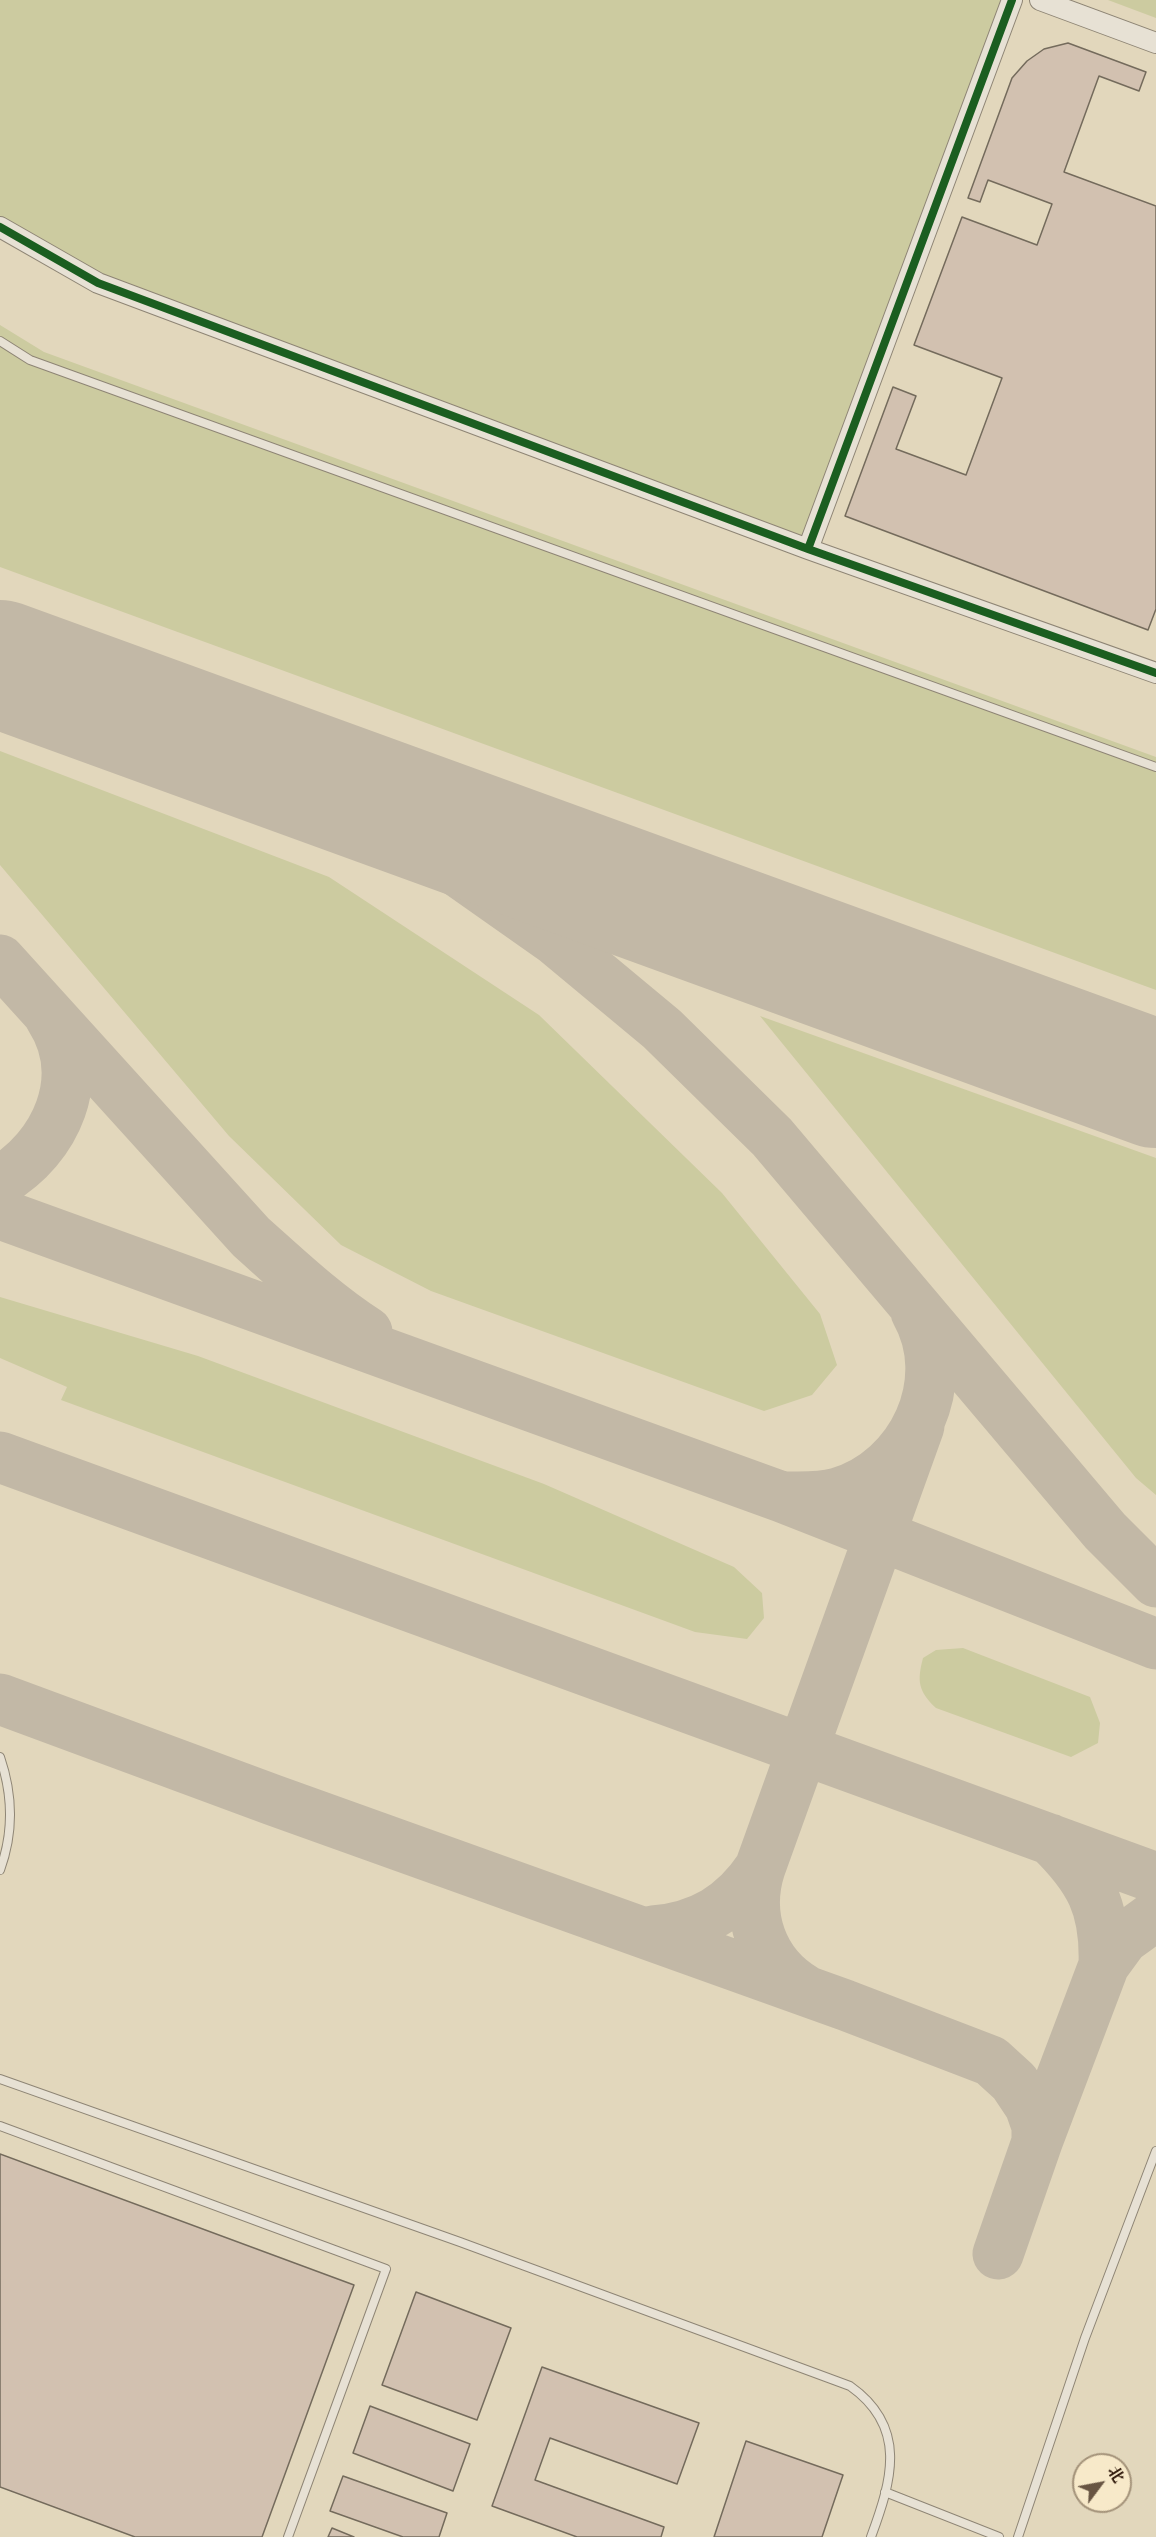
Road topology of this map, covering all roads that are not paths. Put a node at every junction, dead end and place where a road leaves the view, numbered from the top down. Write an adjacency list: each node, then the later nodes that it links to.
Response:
1 (1011, 0): 6 (street)
2 (1040, 0): 3 (street)
3 (1156, 43)
4 (0, 227): 6 (street)
5 (0, 341): 8 (lane)
6 (808, 549): 7 (street)
7 (1156, 673)
8 (1156, 767)
9 (0, 1757): 10 (lane)
10 (0, 1870)
11 (0, 2079): 14 (lane)
12 (0, 2126): 15 (lane)
13 (1156, 2151): 18 (lane)
14 (885, 2492): 16 (lane); 17 (lane)
15 (288, 2537)
16 (871, 2537)
17 (999, 2537)
18 (1018, 2537)

